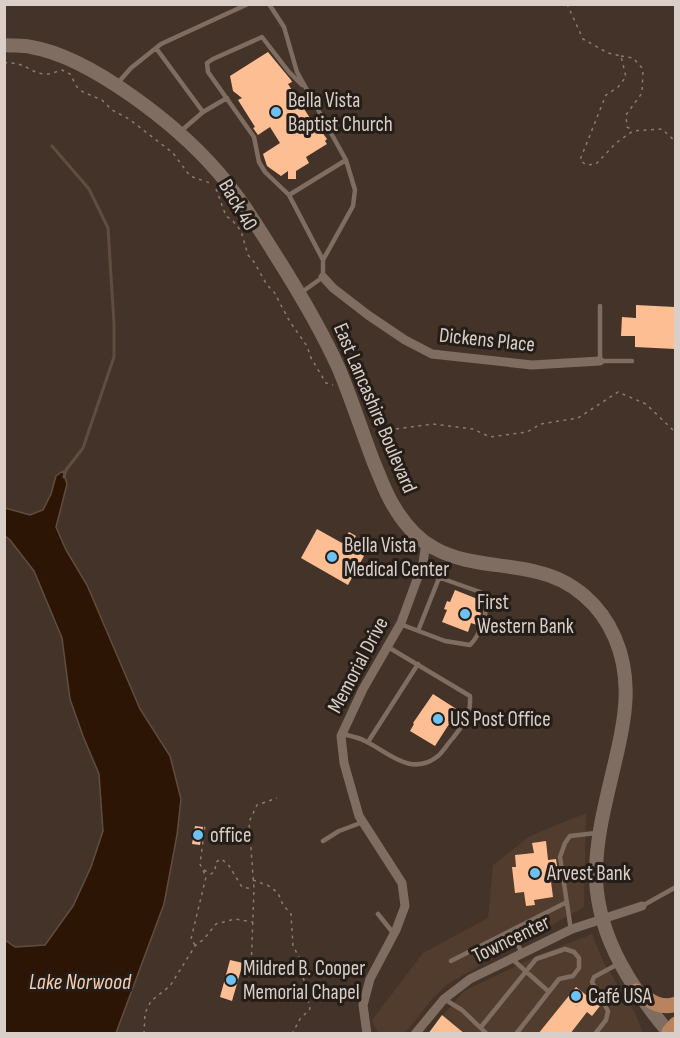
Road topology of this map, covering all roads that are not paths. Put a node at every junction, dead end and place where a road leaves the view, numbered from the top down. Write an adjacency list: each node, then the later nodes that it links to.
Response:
1 (248, 4): 4 (lane)
2 (269, 4): 6 (lane)
3 (4, 45): 5 (main road, East Lancashire Boulevard)
4 (156, 48): 5 (lane); 8 (lane)
5 (116, 85): 9 (main road, East Lancashire Boulevard)
6 (305, 87): 7 (lane); 10 (lane)
7 (227, 98): 8 (lane); 11 (lane)
8 (203, 112): 9 (lane)
9 (179, 132): 14 (main road, East Lancashire Boulevard)
10 (346, 160): 11 (lane); 12 (lane)
11 (289, 195): 12 (lane)
12 (323, 260): 13 (lane)
13 (323, 277): 14 (lane); 16 (street, Dickens Place)
14 (299, 294): 18 (main road, East Lancashire Boulevard)
15 (600, 306): 16 (lane)
16 (600, 361): 17 (lane)
17 (632, 361)
18 (426, 543): 19 (street, Memorial Drive); 28 (main road, East Lancashire Boulevard)
19 (421, 570): 20 (lane); 21 (street, Memorial Drive)
20 (439, 578): 22 (lane); 22 (lane)
21 (400, 624): 22 (lane); 23 (street, Memorial Drive)
22 (418, 631)
23 (387, 646): 24 (lane); 25 (street, Memorial Drive)
24 (418, 664): 26 (lane); 26 (lane)
25 (342, 734): 26 (lane); 27 (street, Memorial Drive)
26 (368, 742)
27 (363, 822): 29 (lane); 37 (street, Memorial Drive)
28 (600, 833): 31 (lane); 34 (main road, East Lancashire Boulevard)
29 (323, 841)
30 (675, 887): 32 (lane)
31 (567, 902): 35 (lane); 36 (lane)
32 (642, 906): 34 (street, Towncenter)
33 (378, 914): 37 (lane)
34 (603, 920): 35 (street, Towncenter); 41 (main road, East Lancashire Boulevard)
35 (571, 930): 38 (street, Towncenter)
36 (511, 931): 38 (lane); 40 (lane)
37 (394, 934): 49 (street, Memorial Drive)
38 (522, 952): 39 (street, Towncenter)
39 (512, 958): 42 (lane); 45 (street, Towncenter)
40 (451, 961)
41 (620, 963): 44 (main road, East Lancashire Boulevard); 53 (lane)
42 (526, 970): 43 (lane); 43 (lane); 47 (lane)
43 (548, 991): 52 (lane)
44 (636, 991): 46 (main road); 48 (main road, East Lancashire Boulevard)
45 (444, 999): 47 (lane); 50 (street, Towncenter)
46 (675, 1004)
47 (480, 1027): 51 (lane)
48 (671, 1030)
49 (367, 1034)
50 (415, 1034)
51 (487, 1034)
52 (516, 1034)
53 (595, 1034)

